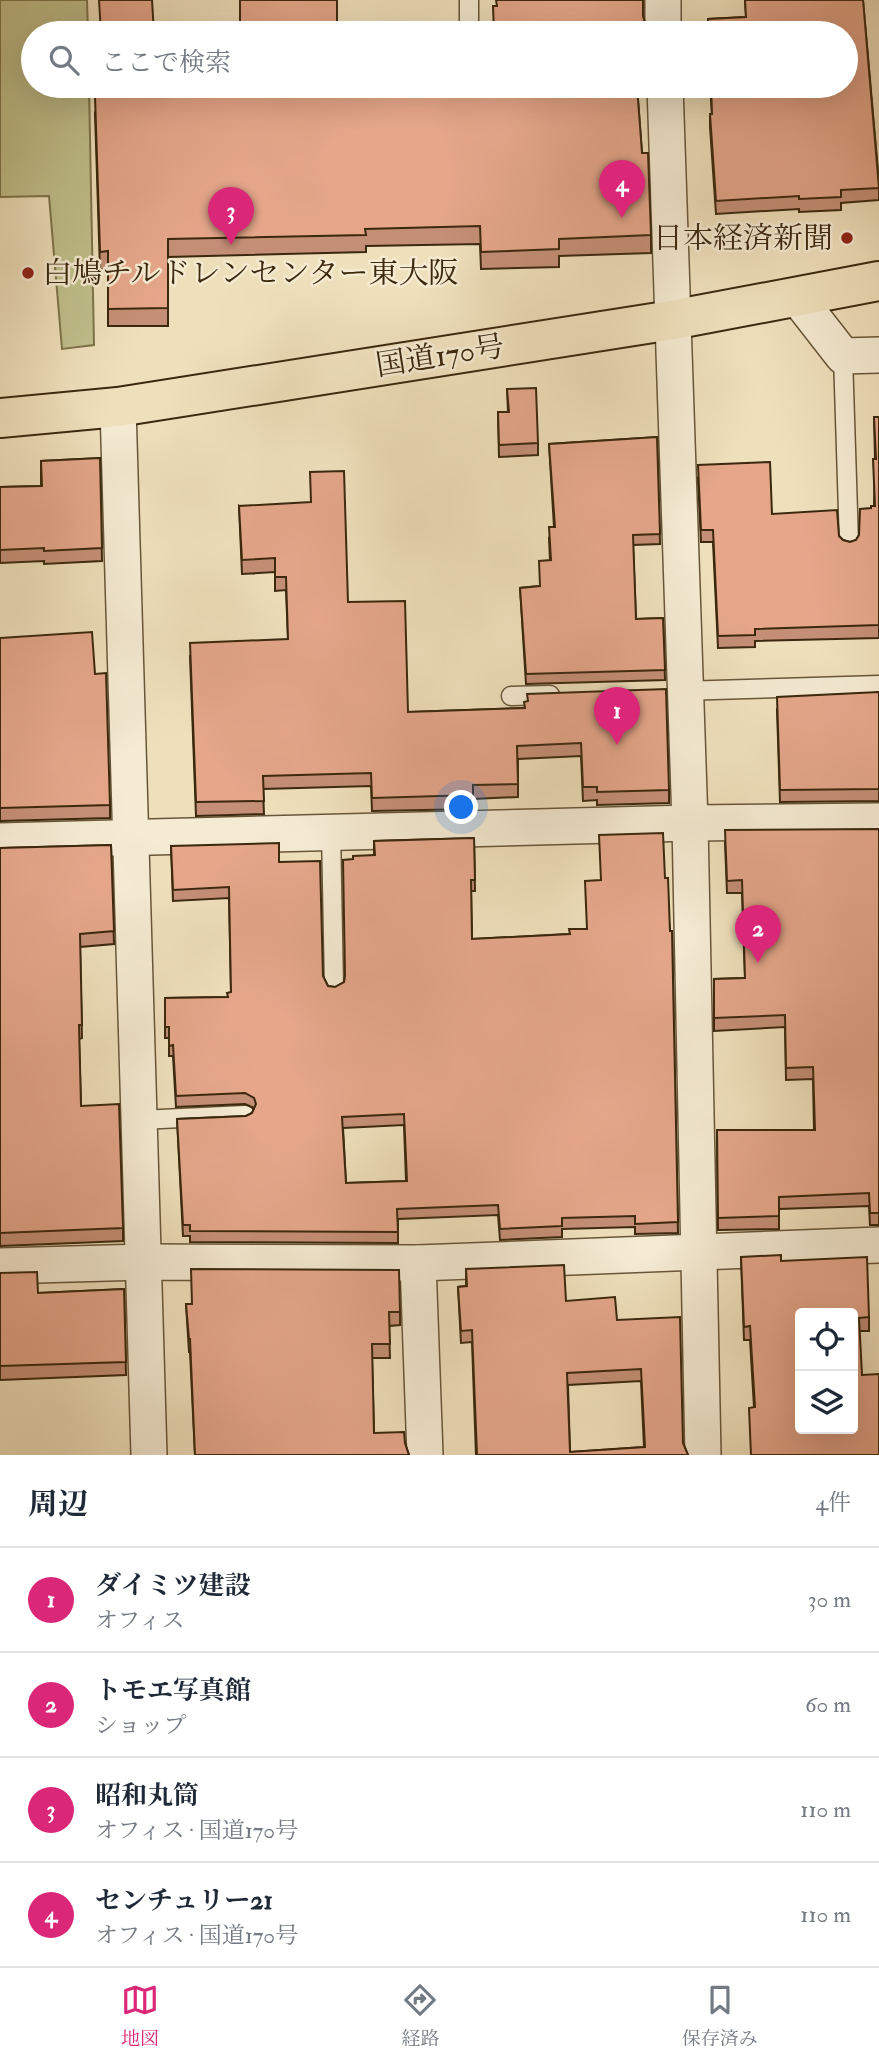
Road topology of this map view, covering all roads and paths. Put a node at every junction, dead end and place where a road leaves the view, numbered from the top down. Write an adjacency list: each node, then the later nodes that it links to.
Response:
1 (469, 0): 3 (lane)
2 (663, 0): 4 (street)
3 (469, 21)
4 (663, 21)
5 (665, 98): 8 (street)
6 (879, 281): 7 (highway, 国道170号)
7 (797, 297): 8 (highway, 国道170号); 10 (street)
8 (671, 320): 11 (highway, 国道170号); 15 (street)
9 (879, 355): 10 (street)
10 (843, 356): 13 (lane)
11 (118, 407): 12 (highway, 国道170号); 21 (street)
12 (0, 418)
13 (849, 543)
14 (879, 685): 15 (lane)
15 (672, 691): 19 (street)
16 (565, 694): 17 (lane)
17 (511, 696)
18 (879, 821): 19 (street)
19 (690, 823): 20 (street); 27 (street)
20 (331, 831): 21 (street); 23 (lane)
21 (132, 836): 22 (street); 25 (street)
22 (0, 841)
23 (334, 987)
24 (245, 1115): 25 (lane)
25 (141, 1120): 28 (street)
26 (879, 1245): 27 (street)
27 (698, 1253): 29 (street); 33 (street)
28 (144, 1262): 29 (street); 30 (street); 31 (street)
29 (418, 1263): 32 (street)
30 (0, 1266)
31 (149, 1455)
32 (425, 1455)
33 (703, 1455)

